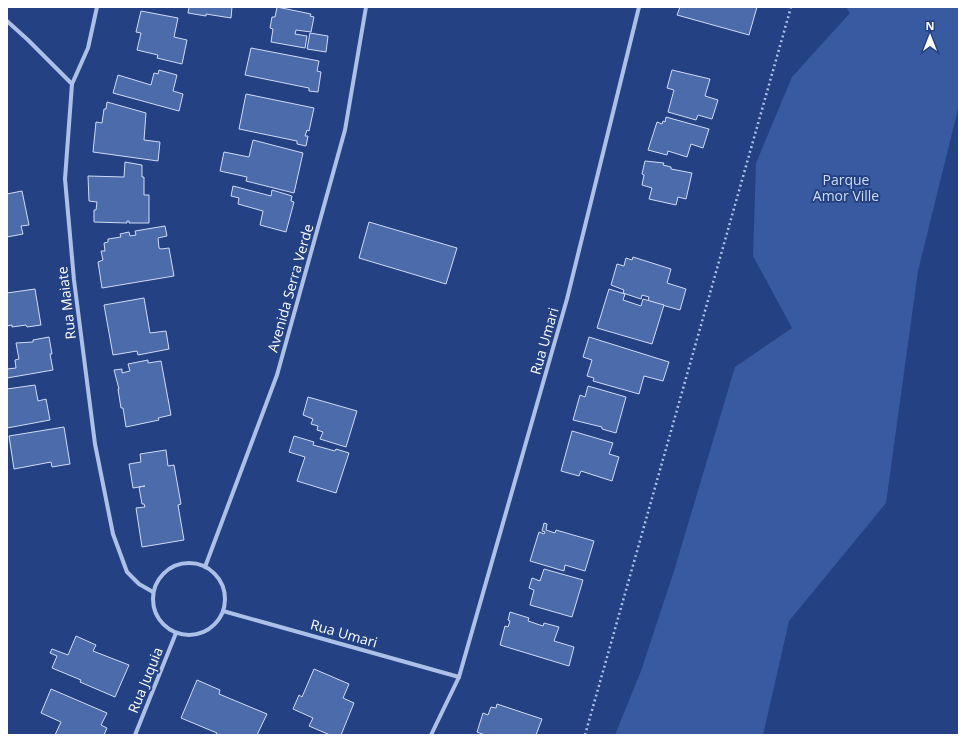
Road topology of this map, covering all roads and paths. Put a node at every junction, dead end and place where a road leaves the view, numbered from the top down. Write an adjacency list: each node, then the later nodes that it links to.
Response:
1 (97, 7): 6 (street, Rua Maiate)
2 (366, 7): 7 (street, Avenida Serra Verde)
3 (639, 7): 11 (street, Rua Umari)
4 (791, 7): 14 (path)
5 (7, 21): 6 (street)
6 (72, 84): 8 (street, Rua Maiate)
7 (205, 567): 8 (street); 9 (street)
8 (153, 592): 10 (street)
9 (223, 611): 10 (street); 11 (street, Rua Umari)
10 (176, 633): 12 (street, Rua Juquia)
11 (459, 677): 13 (street, Rua Umari)
12 (135, 735)
13 (431, 735)
14 (585, 735)

